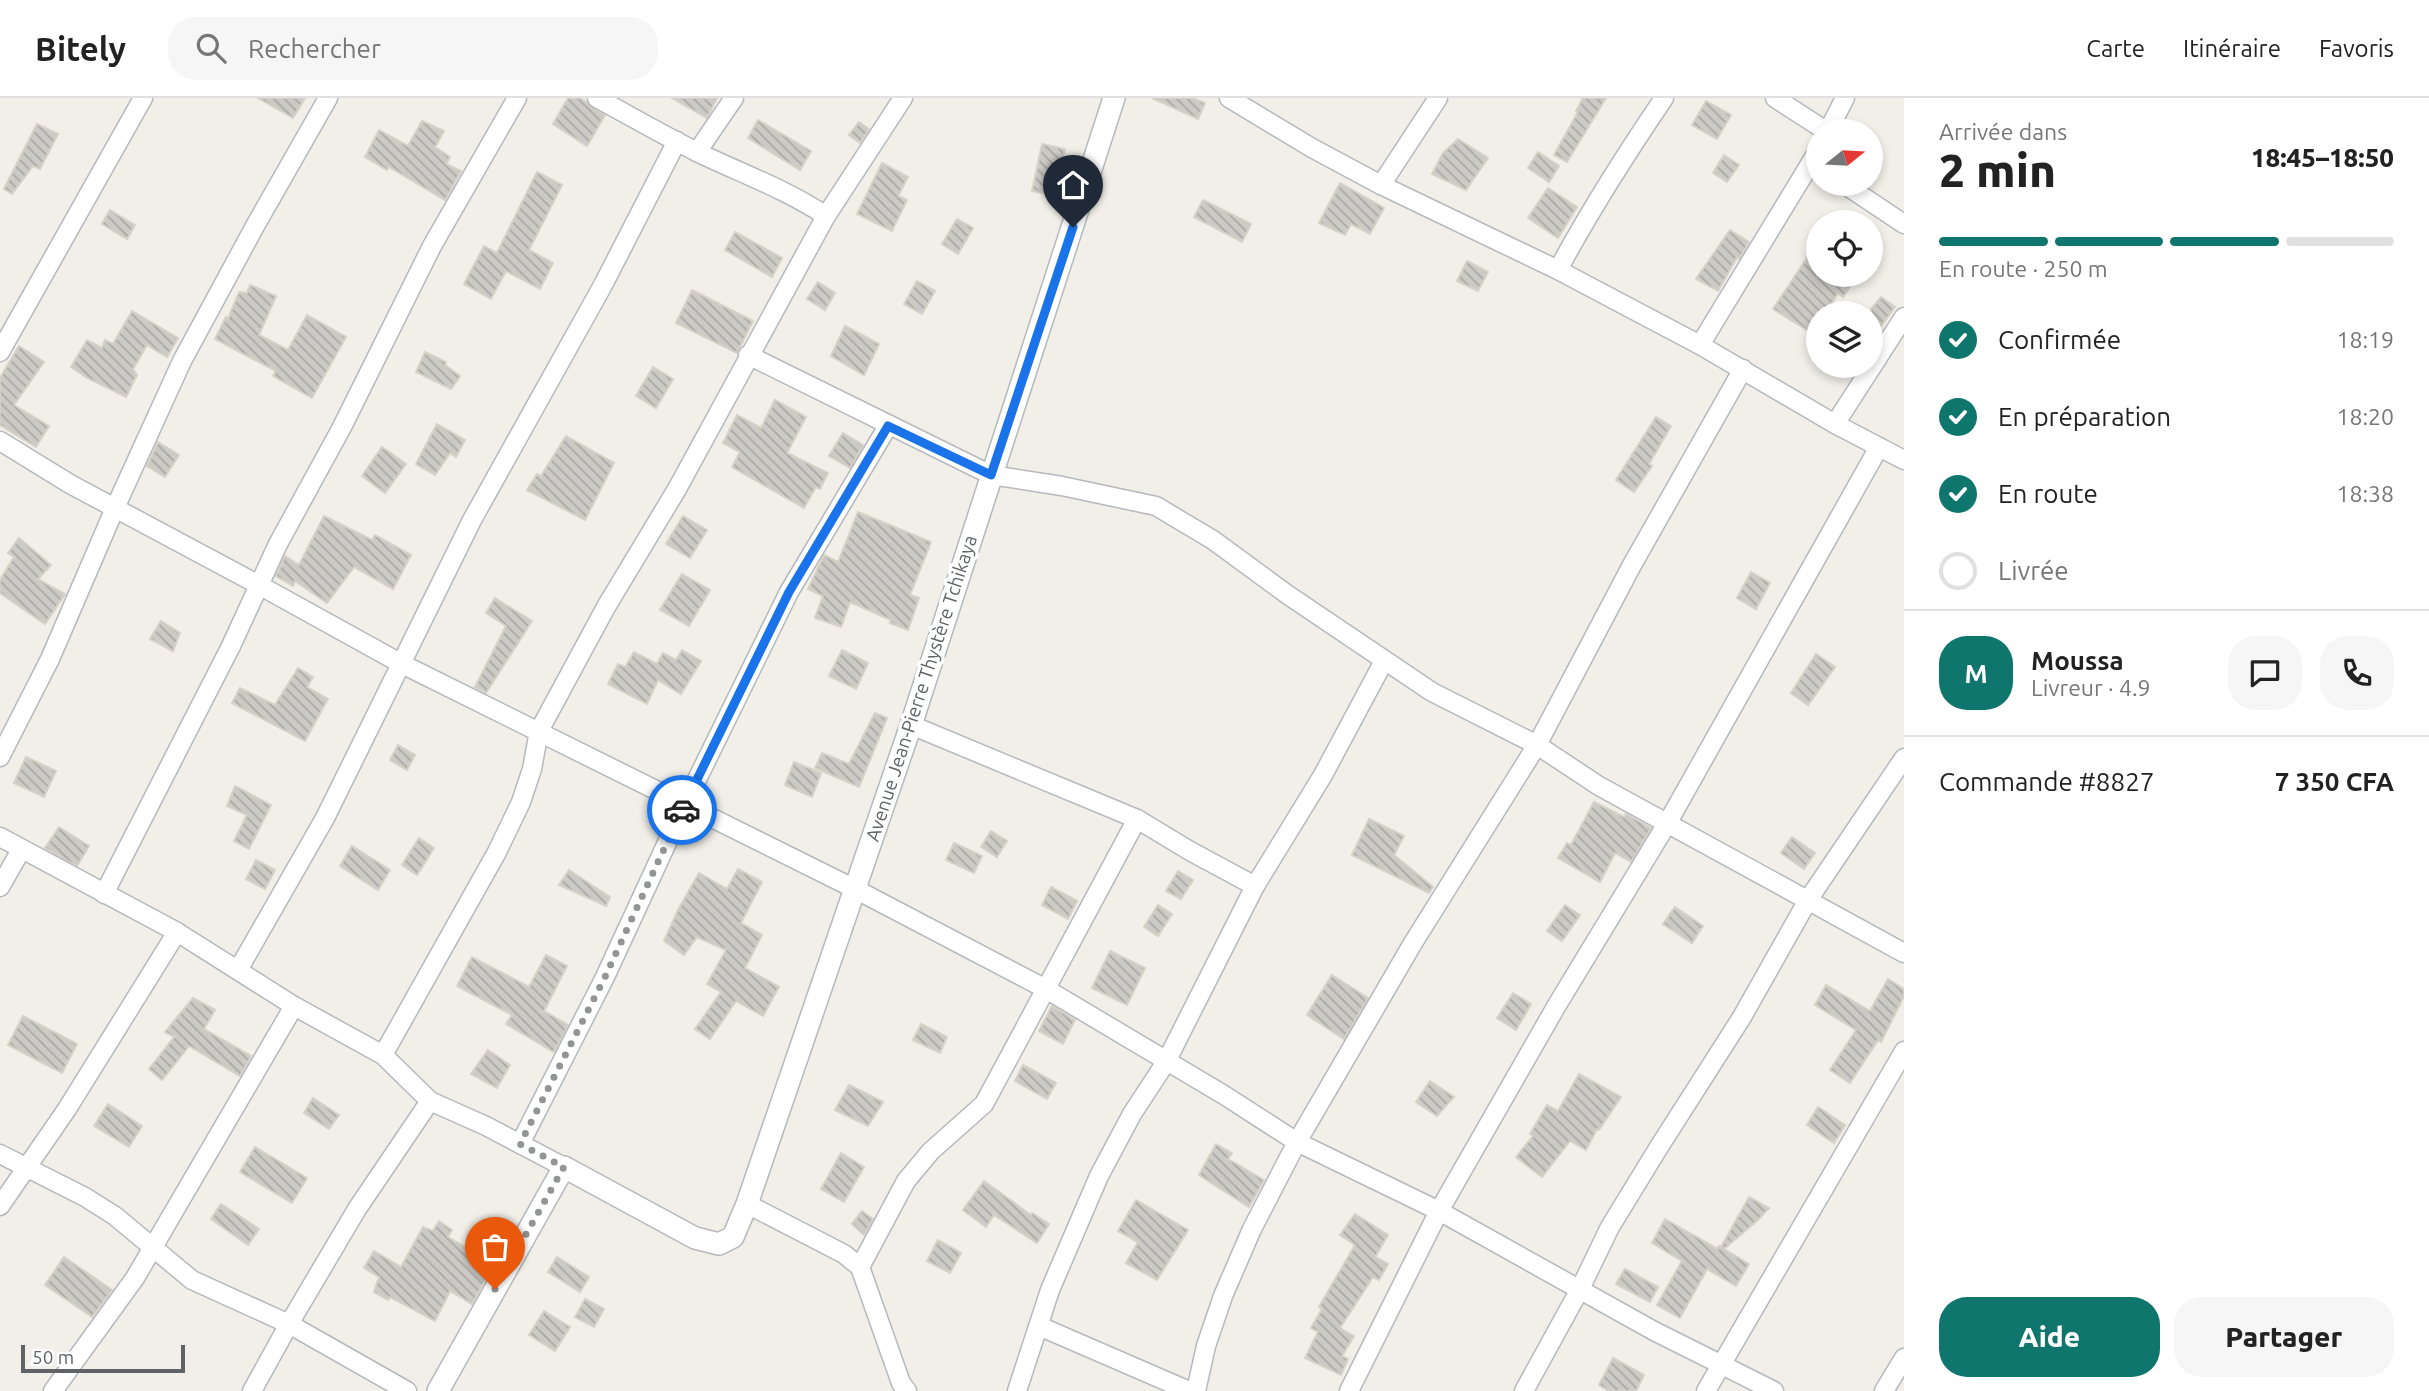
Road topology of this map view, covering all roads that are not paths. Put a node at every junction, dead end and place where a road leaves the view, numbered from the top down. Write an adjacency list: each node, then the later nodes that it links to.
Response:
1 (143, 98): 25 (street)
2 (328, 98): 34 (street)
3 (517, 98): 35 (street)
4 (597, 98): 15 (street)
5 (734, 98): 16 (street)
6 (903, 98): 20 (street)
7 (1115, 98): 33 (street, Avenue Jean-Pierre Thystère Tchikaya)
8 (1232, 98): 18 (street)
9 (1438, 98): 18 (street)
10 (1664, 98): 22 (street)
11 (1775, 98): 13 (street)
12 (1845, 98): 14 (street)
13 (1808, 119)
14 (1834, 119)
15 (677, 141): 16 (street); 37 (street)
16 (697, 152): 20 (street)
17 (1806, 176): 24 (street)
18 (1381, 185): 22 (street)
19 (1862, 196): 21 (street)
20 (827, 216): 26 (street)
21 (1904, 224)
22 (1558, 270): 24 (street)
23 (1904, 317): 28 (street)
24 (1700, 345): 27 (street)
25 (0, 352)
26 (748, 355): 29 (street); 39 (street)
27 (1743, 369): 28 (street); 40 (street)
28 (1835, 424): 31 (street)
29 (888, 426): 33 (street); 43 (street)
30 (0, 441): 34 (street)
31 (1879, 447): 32 (street); 45 (street)
32 (1904, 460)
33 (991, 475): 36 (street); 38 (street, Avenue Jean-Pierre Thystère Tchikaya)
34 (115, 508): 35 (street); 41 (street)
35 (259, 585): 37 (street); 51 (street)
36 (1384, 661): 40 (street); 48 (street)
37 (400, 663): 39 (street); 55 (street)
38 (911, 724): 44 (street); 50 (street, Avenue Jean-Pierre Thystère Tchikaya)
39 (539, 731): 43 (street); 59 (street)
40 (1537, 745): 45 (street); 62 (street)
41 (0, 757)
42 (1904, 758): 52 (street)
43 (684, 806): 50 (street); 63 (street)
44 (1137, 819): 48 (street); 56 (street)
45 (1668, 822): 52 (street); 69 (street)
46 (0, 837): 47 (street)
47 (21, 850): 49 (street); 51 (street)
48 (1255, 886): 60 (street)
49 (0, 887)
50 (855, 889): 56 (street); 67 (street, Avenue Jean-Pierre Thystère Tchikaya)
51 (104, 894): 53 (street)
52 (1808, 900): 54 (street); 72 (street)
53 (177, 932): 55 (street); 66 (street)
54 (1904, 953)
55 (238, 970): 57 (street)
56 (1046, 989): 60 (street); 71 (street)
57 (294, 1006): 59 (street); 70 (street)
58 (1904, 1051): 76 (street)
59 (383, 1055): 61 (street)
60 (1166, 1062): 62 (street); 74 (street)
61 (430, 1101): 63 (street); 73 (street)
62 (1297, 1142): 69 (street); 84 (street)
63 (520, 1144): 65 (street)
64 (0, 1154): 66 (street)
65 (564, 1167): 67 (street, Avenue Jean-Pierre Thystère Tchikaya); 80 (street)
66 (28, 1168): 68 (street); 70 (street)
67 (747, 1205): 71 (street)
68 (0, 1206)
69 (1439, 1211): 72 (street); 85 (street)
70 (152, 1249): 73 (street); 77 (street)
71 (860, 1267): 81 (street)
72 (1580, 1289): 76 (street); 86 (street)
73 (289, 1324): 78 (street); 79 (street)
74 (1039, 1326): 82 (street); 83 (street)
75 (1904, 1358): 89 (street)
76 (1719, 1365): 87 (street); 88 (street)
77 (53, 1391)
78 (252, 1391)
79 (407, 1391)
80 (438, 1391)
81 (907, 1391)
82 (1017, 1391)
83 (1189, 1391)
84 (1196, 1391)
85 (1349, 1391)
86 (1524, 1391)
87 (1706, 1391)
88 (1774, 1391)
89 (1884, 1391)

